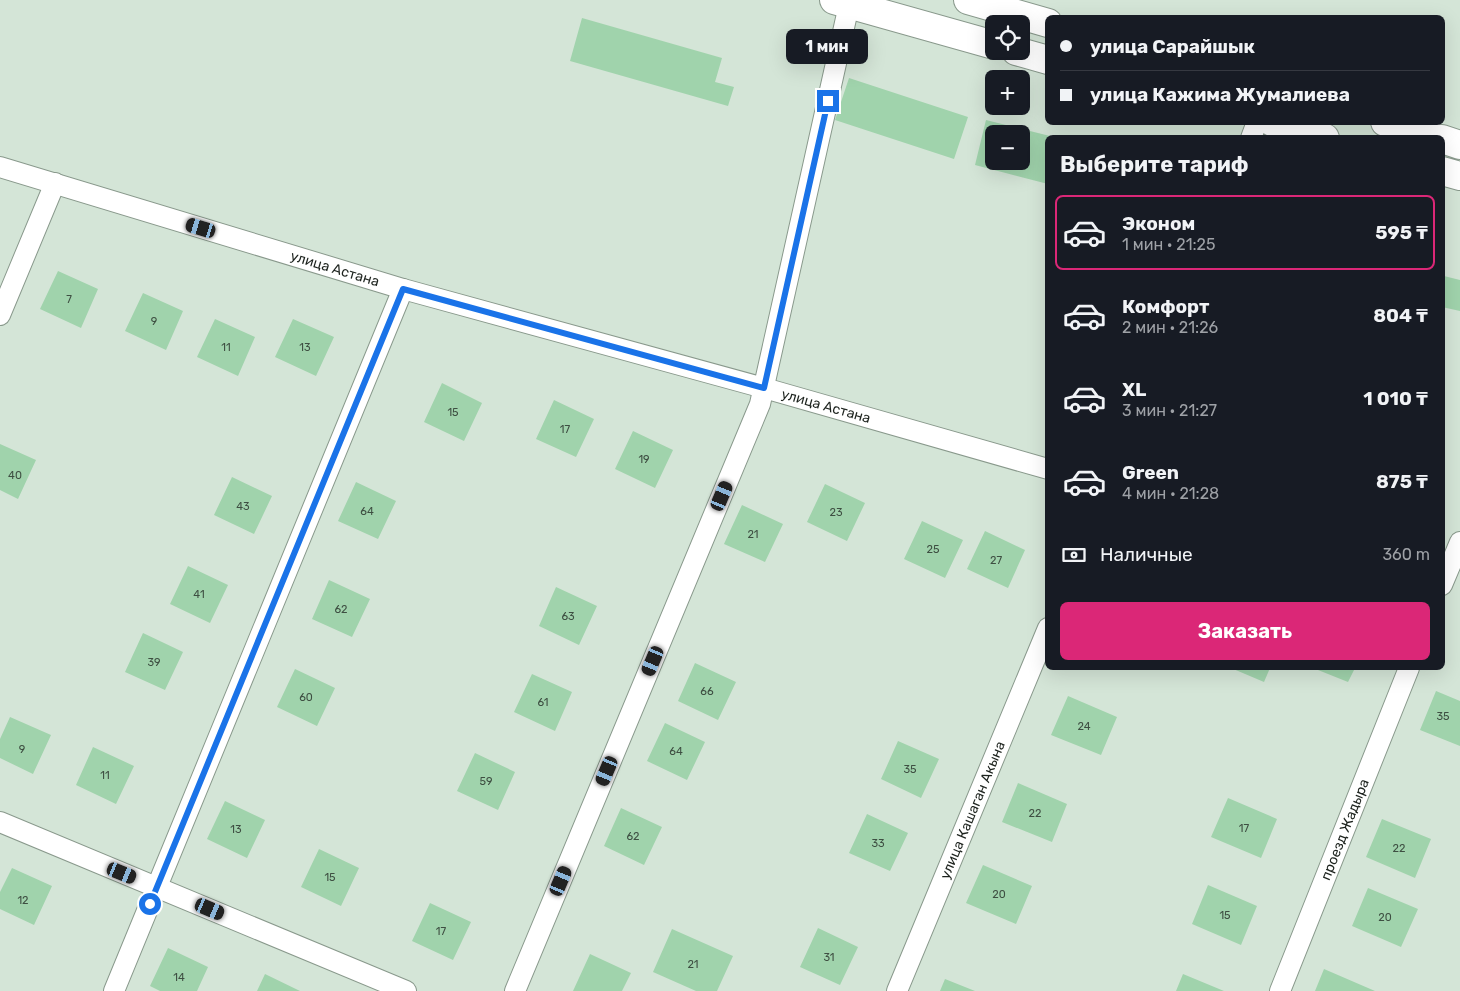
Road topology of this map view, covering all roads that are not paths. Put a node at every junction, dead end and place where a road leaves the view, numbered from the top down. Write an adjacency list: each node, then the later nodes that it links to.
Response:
1 (968, 0): 3 (main road)
2 (842, 2): 4 (main road); 19 (street)
3 (1045, 22)
4 (985, 42)
5 (1030, 55): 6 (main road)
6 (1045, 59)
7 (1282, 125): 9 (main road)
8 (1395, 125): 10 (main road)
9 (1315, 135)
10 (1426, 135)
11 (1445, 140): 12 (main road)
12 (1460, 144)
13 (0, 167): 16 (street, улица Астана)
14 (1445, 172): 15 (main road)
15 (1460, 176)
16 (55, 183): 17 (street, улица Астана); 18 (street)
17 (403, 289): 19 (street, улица Астана); 26 (street)
18 (0, 315)
19 (764, 388): 20 (street, улица Астана); 29 (street)
20 (1045, 469)
21 (1460, 542): 22 (street)
22 (1447, 582)
23 (1045, 635): 30 (street, улица Кашаган Акына)
24 (1409, 670): 31 (street, проезд Жадыра)
25 (0, 822): 26 (street)
26 (157, 887): 27 (street); 28 (street)
27 (114, 991)
28 (406, 991)
29 (515, 991)
30 (897, 991)
31 (1280, 991)

